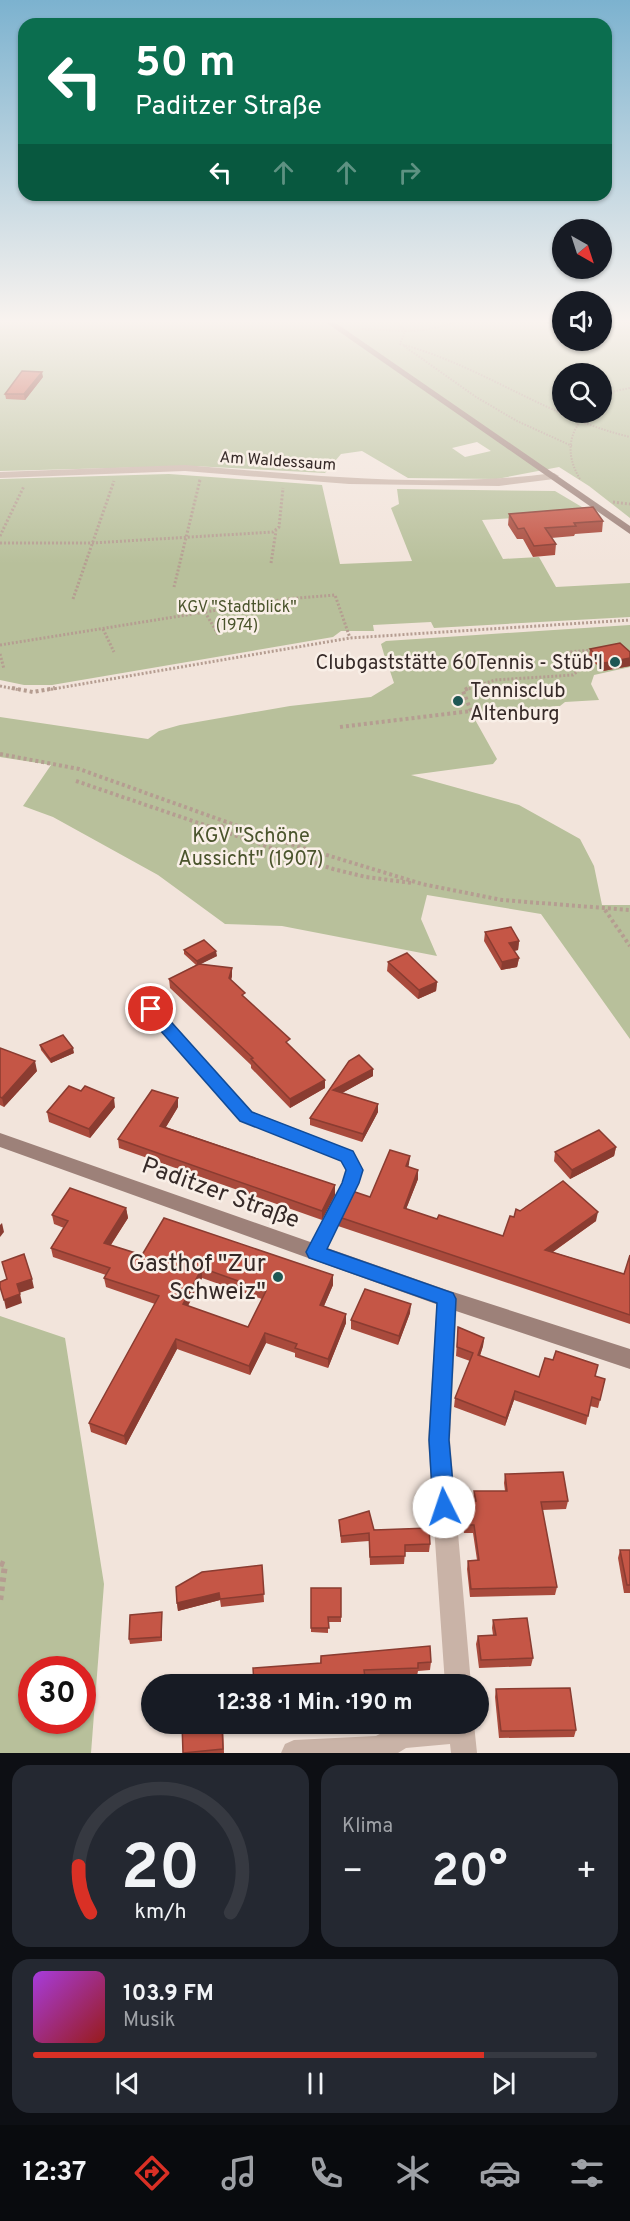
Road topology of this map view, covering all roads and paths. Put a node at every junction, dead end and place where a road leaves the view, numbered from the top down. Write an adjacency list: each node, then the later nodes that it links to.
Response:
1 (444, 401): 13 (street)
2 (483, 401): 8 (path)
3 (530, 401): 4 (path)
4 (552, 411)
5 (577, 423): 8 (path)
6 (580, 423): 7 (path)
7 (630, 437)
8 (572, 446): 15 (path)
9 (207, 470): 10 (street, Am Waldessaum); 12 (street, Am Waldessaum); 19 (path)
10 (116, 472): 11 (street, Am Waldessaum); 21 (path)
11 (0, 475)
12 (285, 476): 13 (street, Am Waldessaum); 16 (path)
13 (554, 476): 15 (street)
14 (25, 485): 18 (path)
15 (580, 495): 17 (street)
16 (276, 530): 19 (path); 22 (path)
17 (630, 531)
18 (0, 536)
19 (187, 537): 21 (path); 23 (path)
20 (0, 543): 21 (path)
21 (92, 543): 24 (path)
22 (271, 563)
23 (174, 587)
24 (73, 599)
25 (205, 612): 27 (path); 28 (path); 29 (path)
26 (630, 620): 29 (path)
27 (103, 629): 30 (path); 32 (path)
28 (219, 636)
29 (350, 638): 35 (path)
30 (0, 645)
31 (599, 650): 36 (path)
32 (114, 652)
33 (0, 654): 34 (path)
34 (4, 669)
35 (0, 686)
36 (340, 727)
37 (0, 754): 39 (path)
38 (76, 782): 40 (path)
39 (226, 822): 40 (path); 41 (path)
40 (217, 831): 41 (path)
41 (422, 884): 42 (path)
42 (605, 909): 43 (path); 44 (path)
43 (630, 910)
44 (630, 946)
45 (151, 1009): 47 (lane)
46 (0, 1140): 47 (street, Paditzer Straße)
47 (315, 1252): 48 (street, Paditzer Straße)
48 (447, 1299): 49 (street, Paditzer Straße); 52 (street)
49 (630, 1359)
50 (0, 1563): 51 (path)
51 (0, 1601)
52 (457, 1674)
53 (462, 1736): 54 (street)
54 (294, 1753)

